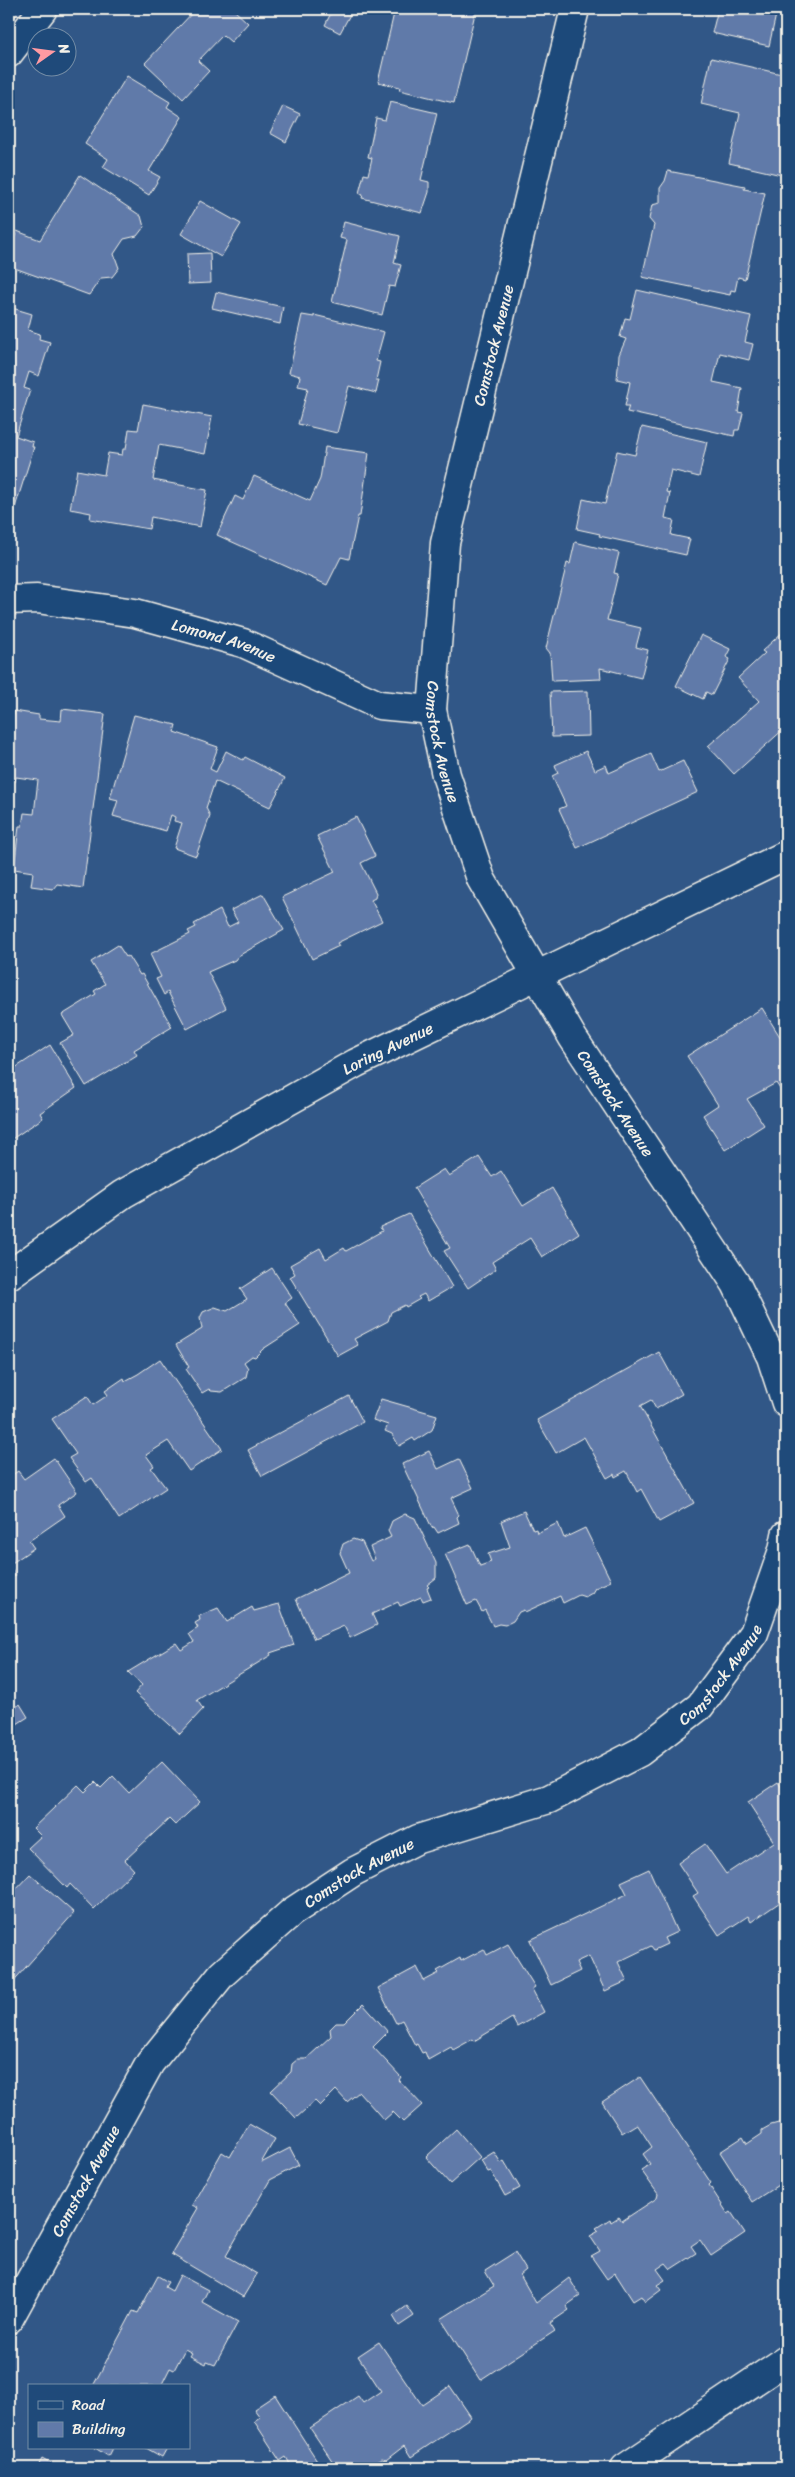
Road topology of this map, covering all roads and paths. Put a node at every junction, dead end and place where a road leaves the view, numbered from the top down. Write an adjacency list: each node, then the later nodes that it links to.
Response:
1 (43, 9): 3 (street)
2 (574, 9): 5 (street, Comstock Avenue)
3 (9, 53)
4 (9, 600): 5 (street, Lomond Avenue)
5 (432, 710): 7 (street, Comstock Avenue)
6 (786, 855): 7 (street, Loring Avenue)
7 (536, 977): 8 (street, Loring Avenue); 9 (street, Comstock Avenue)
8 (9, 1274)
9 (786, 1403)
10 (786, 1535): 11 (street, Comstock Avenue)
11 (9, 2319)
12 (786, 2360): 13 (street)
13 (625, 2468)

